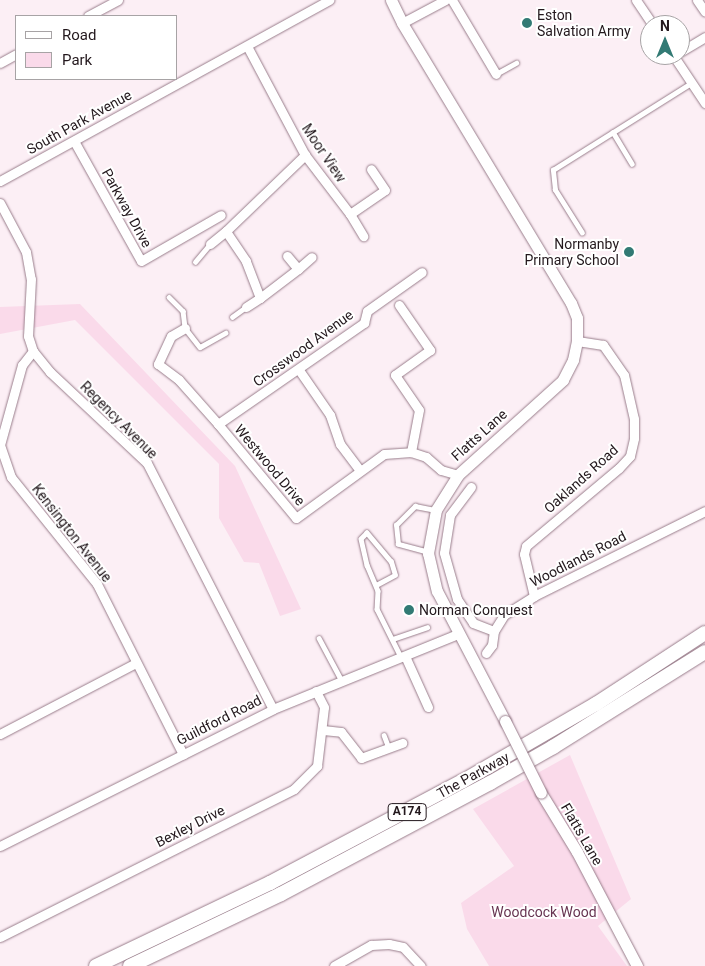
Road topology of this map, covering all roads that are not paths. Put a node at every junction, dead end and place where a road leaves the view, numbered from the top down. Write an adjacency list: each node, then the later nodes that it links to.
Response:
1 (118, 0): 9 (street)
2 (329, 0): 14 (street, South Park Avenue)
3 (391, 0): 11 (street, Flatts Lane)
4 (445, 0): 11 (street)
5 (452, 0): 19 (street)
6 (636, 0): 10 (street)
7 (698, 0): 8 (street)
8 (705, 12)
9 (90, 15)
10 (646, 15)
11 (402, 23): 47 (street, Flatts Lane)
12 (705, 36): 13 (street)
13 (690, 45)
14 (247, 46): 23 (street, South Park Avenue); 24 (street, Moor View)
15 (15, 55): 16 (street)
16 (0, 63)
17 (516, 63): 19 (lane)
18 (681, 65): 20 (street)
19 (496, 74)
20 (691, 83): 21 (street); 22 (lane)
21 (705, 103)
22 (613, 132): 25 (lane); 32 (lane)
23 (74, 141): 27 (street, South Park Avenue); 30 (street, Parkway Drive)
24 (305, 155): 29 (street, Moor View); 31 (street)
25 (632, 164)
26 (371, 168): 29 (street)
27 (0, 180)
28 (0, 203): 48 (street, Regency Avenue)
29 (350, 214): 33 (street, Moor View)
30 (221, 215)
31 (226, 231): 34 (street); 41 (street)
32 (582, 233)
33 (363, 236)
34 (210, 244): 37 (lane)
35 (288, 256): 38 (street)
36 (312, 257): 38 (street)
37 (195, 262)
38 (298, 270): 41 (street)
39 (422, 272): 49 (street, Crosswood Avenue)
40 (169, 297): 45 (lane)
41 (260, 298): 43 (street)
42 (399, 305): 51 (street)
43 (246, 307): 44 (lane)
44 (232, 317)
45 (185, 328): 46 (lane); 50 (street)
46 (225, 332)
47 (577, 341): 53 (street, Flatts Lane); 61 (street, Oaklands Road)
48 (33, 351): 71 (street, Kensington Avenue); 75 (street, Regency Avenue)
49 (299, 370): 50 (street, Crosswood Avenue); 52 (street)
50 (218, 424): 52 (street, Westwood Drive)
51 (411, 452): 52 (street, Westwood Drive); 53 (street)
52 (359, 469)
53 (458, 475): 55 (street, Flatts Lane)
54 (471, 487): 58 (street)
55 (436, 510): 57 (street, Flatts Lane); 57 (lane)
56 (705, 511): 61 (street, Woodlands Road)
57 (428, 553): 59 (street, Flatts Lane)
58 (449, 571): 59 (street); 63 (street)
59 (433, 575): 65 (street, Flatts Lane)
60 (376, 585): 60 (lane); 67 (lane)
61 (534, 596): 63 (street, Woodlands Road)
62 (427, 626): 67 (lane)
63 (494, 631): 69 (street, Woodlands Road)
64 (705, 633): 84 (highway, The Parkway / A174)
65 (458, 634): 70 (street, Guildford Road); 88 (street, Flatts Lane, bridge)
66 (319, 638): 72 (lane)
67 (393, 639): 70 (lane)
68 (705, 652): 85 (highway, The Parkway / A174)
69 (486, 653)
70 (403, 657): 72 (street, Guildford Road); 74 (street)
71 (136, 663): 77 (street); 81 (street, Kensington Avenue)
72 (342, 681): 73 (street, Guildford Road)
73 (316, 691): 75 (street, Guildford Road); 76 (street, Bexley Drive)
74 (428, 707)
75 (273, 708): 81 (street, Guildford Road)
76 (323, 730): 80 (street); 83 (street, Bexley Drive)
77 (0, 734)
78 (384, 735): 80 (lane)
79 (402, 743): 80 (street)
80 (389, 748)
81 (183, 754): 82 (street, Guildford Road)
82 (0, 846)
83 (0, 937)
84 (96, 966)
85 (130, 966)
86 (334, 966): 87 (street)
87 (421, 966)
88 (636, 966)

